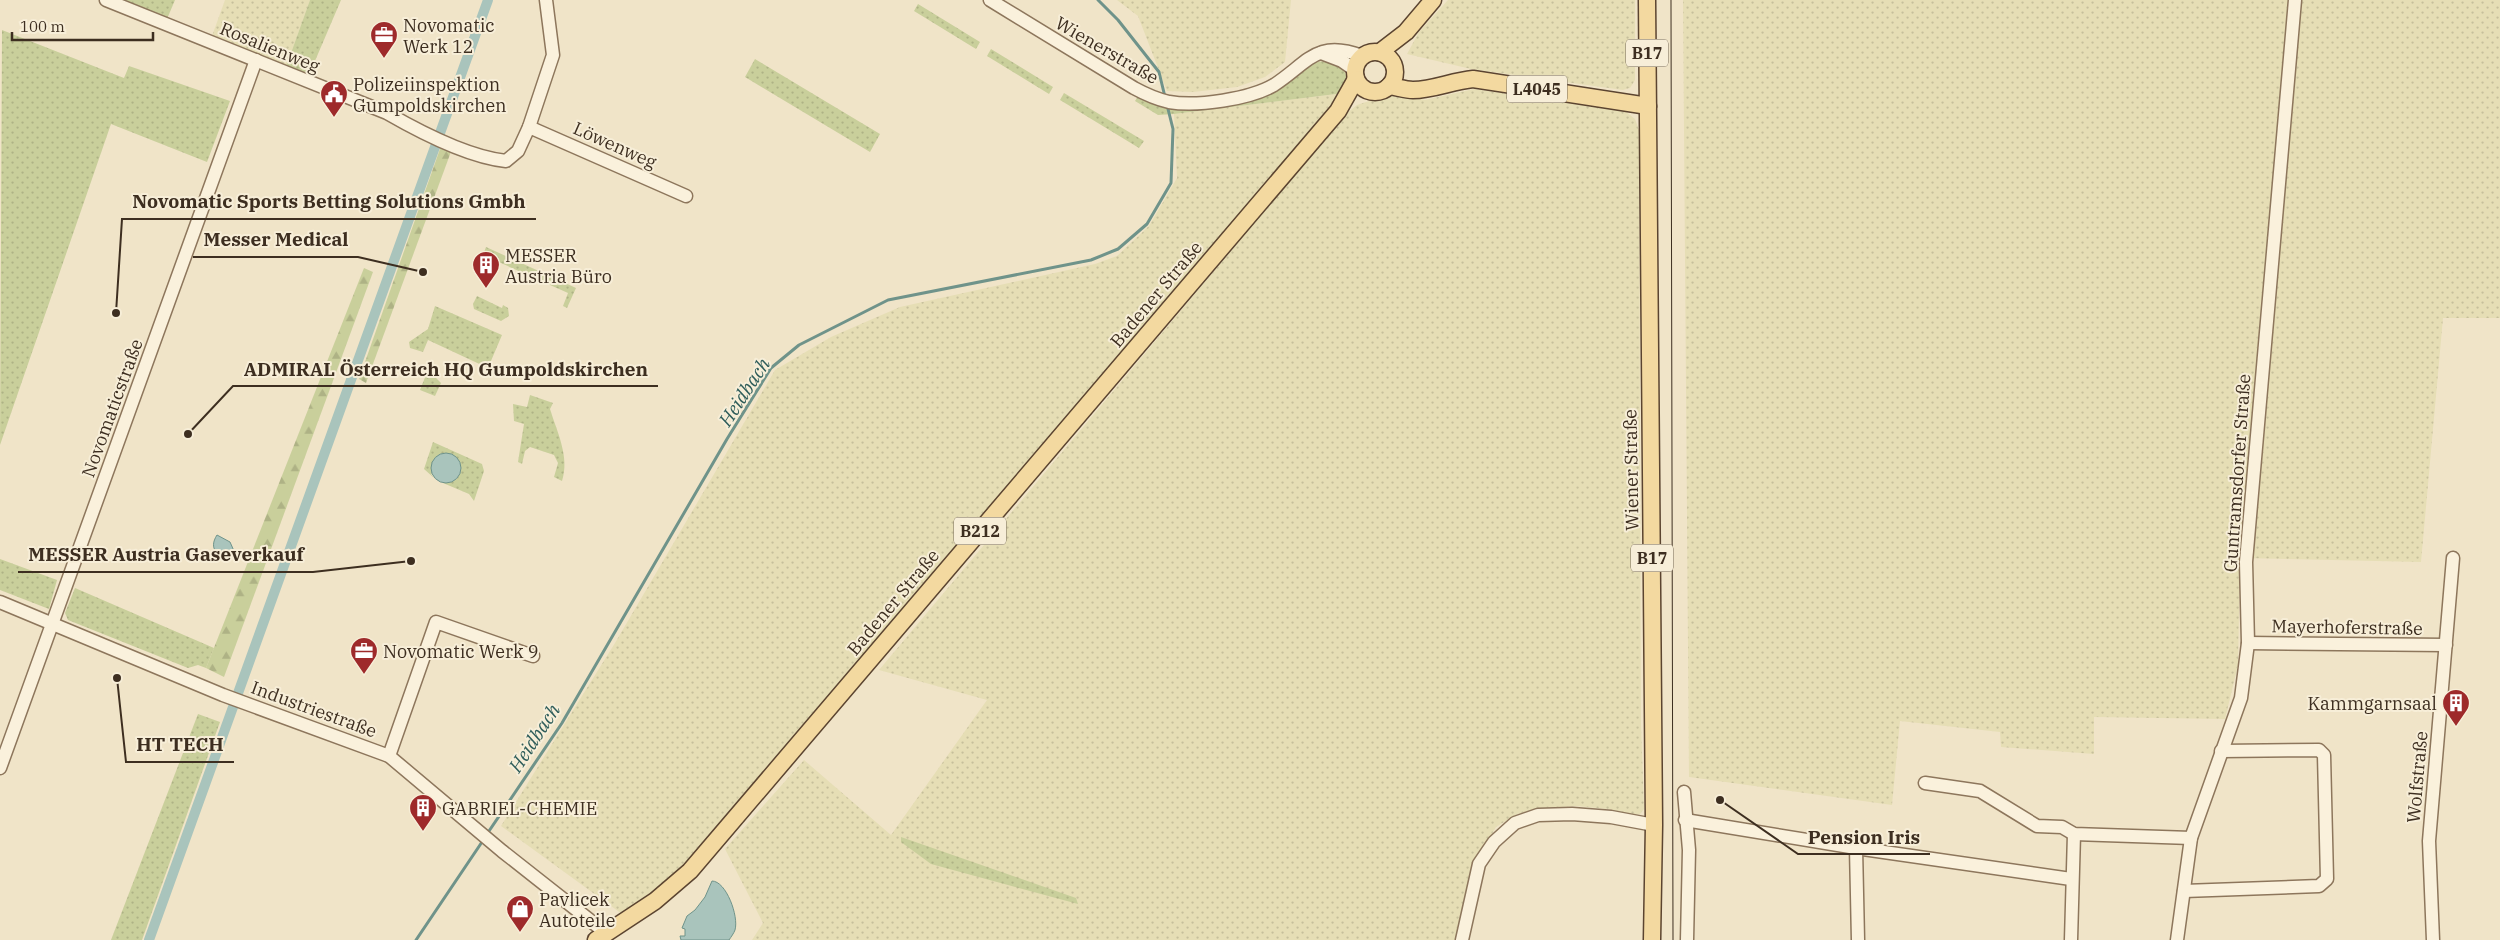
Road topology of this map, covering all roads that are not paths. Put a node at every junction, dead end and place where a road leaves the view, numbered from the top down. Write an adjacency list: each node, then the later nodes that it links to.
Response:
1 (106, 0): 9 (street, Rosalienweg)
2 (546, 0): 15 (street)
3 (990, 0): 10 (street, Wienerstraße)
4 (1433, 0): 7 (main road)
5 (1647, 0): 13 (main road, Wiener Straße / B17)
6 (2295, 0): 20 (street, Guntramsdorfer Straße)
7 (1406, 32): 8 (main road); 11 (main road)
8 (1380, 52): 10 (main road); 11 (main road)
9 (256, 60): 15 (street, Rosalienweg); 19 (street, Novomaticstraße)
10 (1358, 68): 12 (main road); 14 (main road, Badener Straße / B212)
11 (1392, 74): 12 (main road, B212); 13 (main road, L4045)
12 (1368, 91): 14 (main road, Badener Straße / B212)
13 (1648, 106): 29 (main road, Wiener Straße / B17)
14 (1338, 111): 35 (main road, Badener Straße / B212)
15 (529, 127): 16 (street, Löwenweg)
16 (686, 196)
17 (2453, 558): 21 (street, Wolfstraße)
18 (0, 602): 19 (street, Industriestraße)
19 (53, 624): 24 (street, Industriestraße); 25 (street, Novomaticstraße)
20 (2248, 643): 21 (street, Mayerhoferstraße); 23 (street, Guntramsdorfer Straße)
21 (2446, 645): 42 (street, Wolfstraße)
22 (533, 656): 24 (street, Industriestraße)
23 (2221, 751): 31 (street, Guntramsdorfer Straße); 34 (street)
24 (389, 756): 35 (street)
25 (0, 768)
26 (1925, 783): 30 (street)
27 (1684, 792): 28 (street)
28 (1685, 820): 32 (street); 38 (street)
29 (1654, 825): 36 (street); 37 (main road, Wiener Straße / B17)
30 (2074, 834): 31 (street); 33 (street)
31 (2191, 838): 34 (street, Guntramsdorfer Straße)
32 (1856, 848): 33 (street); 39 (street)
33 (2071, 879): 40 (street)
34 (2184, 891): 41 (street, Guntramsdorfer Straße)
35 (601, 937)
36 (1462, 940)
37 (1652, 940)
38 (1687, 940)
39 (1858, 940)
40 (2071, 940)
41 (2178, 940)
42 (2433, 940)

